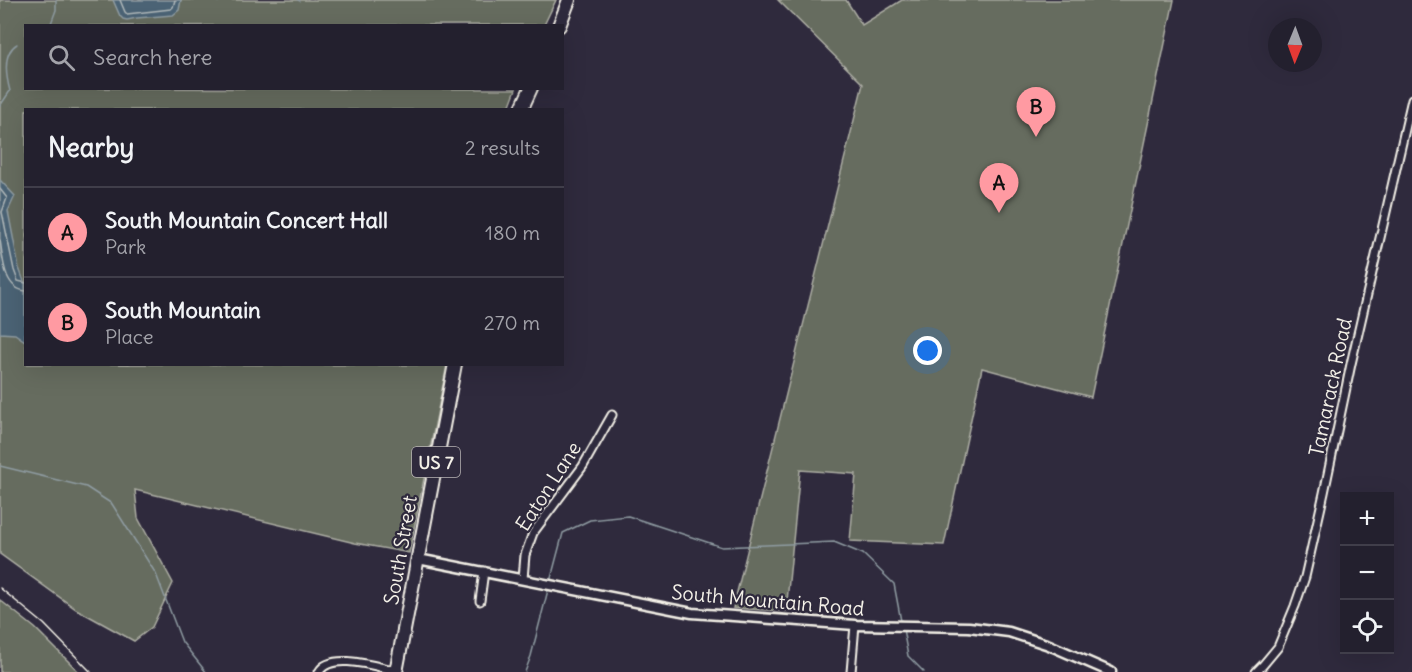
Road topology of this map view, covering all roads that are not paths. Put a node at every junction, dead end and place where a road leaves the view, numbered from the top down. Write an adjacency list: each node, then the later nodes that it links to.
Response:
1 (569, 0): 2 (highway)
2 (560, 24)
3 (530, 90): 5 (highway)
4 (1412, 99): 17 (street, Tamarack Road)
5 (522, 108)
6 (455, 366): 8 (highway, South Street / US 7)
7 (612, 415): 10 (street, Eaton Lane)
8 (418, 559): 9 (street, South Mountain Road); 13 (highway, South Street / US 7)
9 (484, 572): 10 (street, South Mountain Road); 11 (street)
10 (523, 579): 12 (street, South Mountain Road)
11 (480, 601)
12 (855, 626): 15 (street); 16 (street, South Mountain Road)
13 (397, 671): 14 (street)
14 (319, 672)
15 (852, 672)
16 (1111, 672)
17 (1256, 672)

